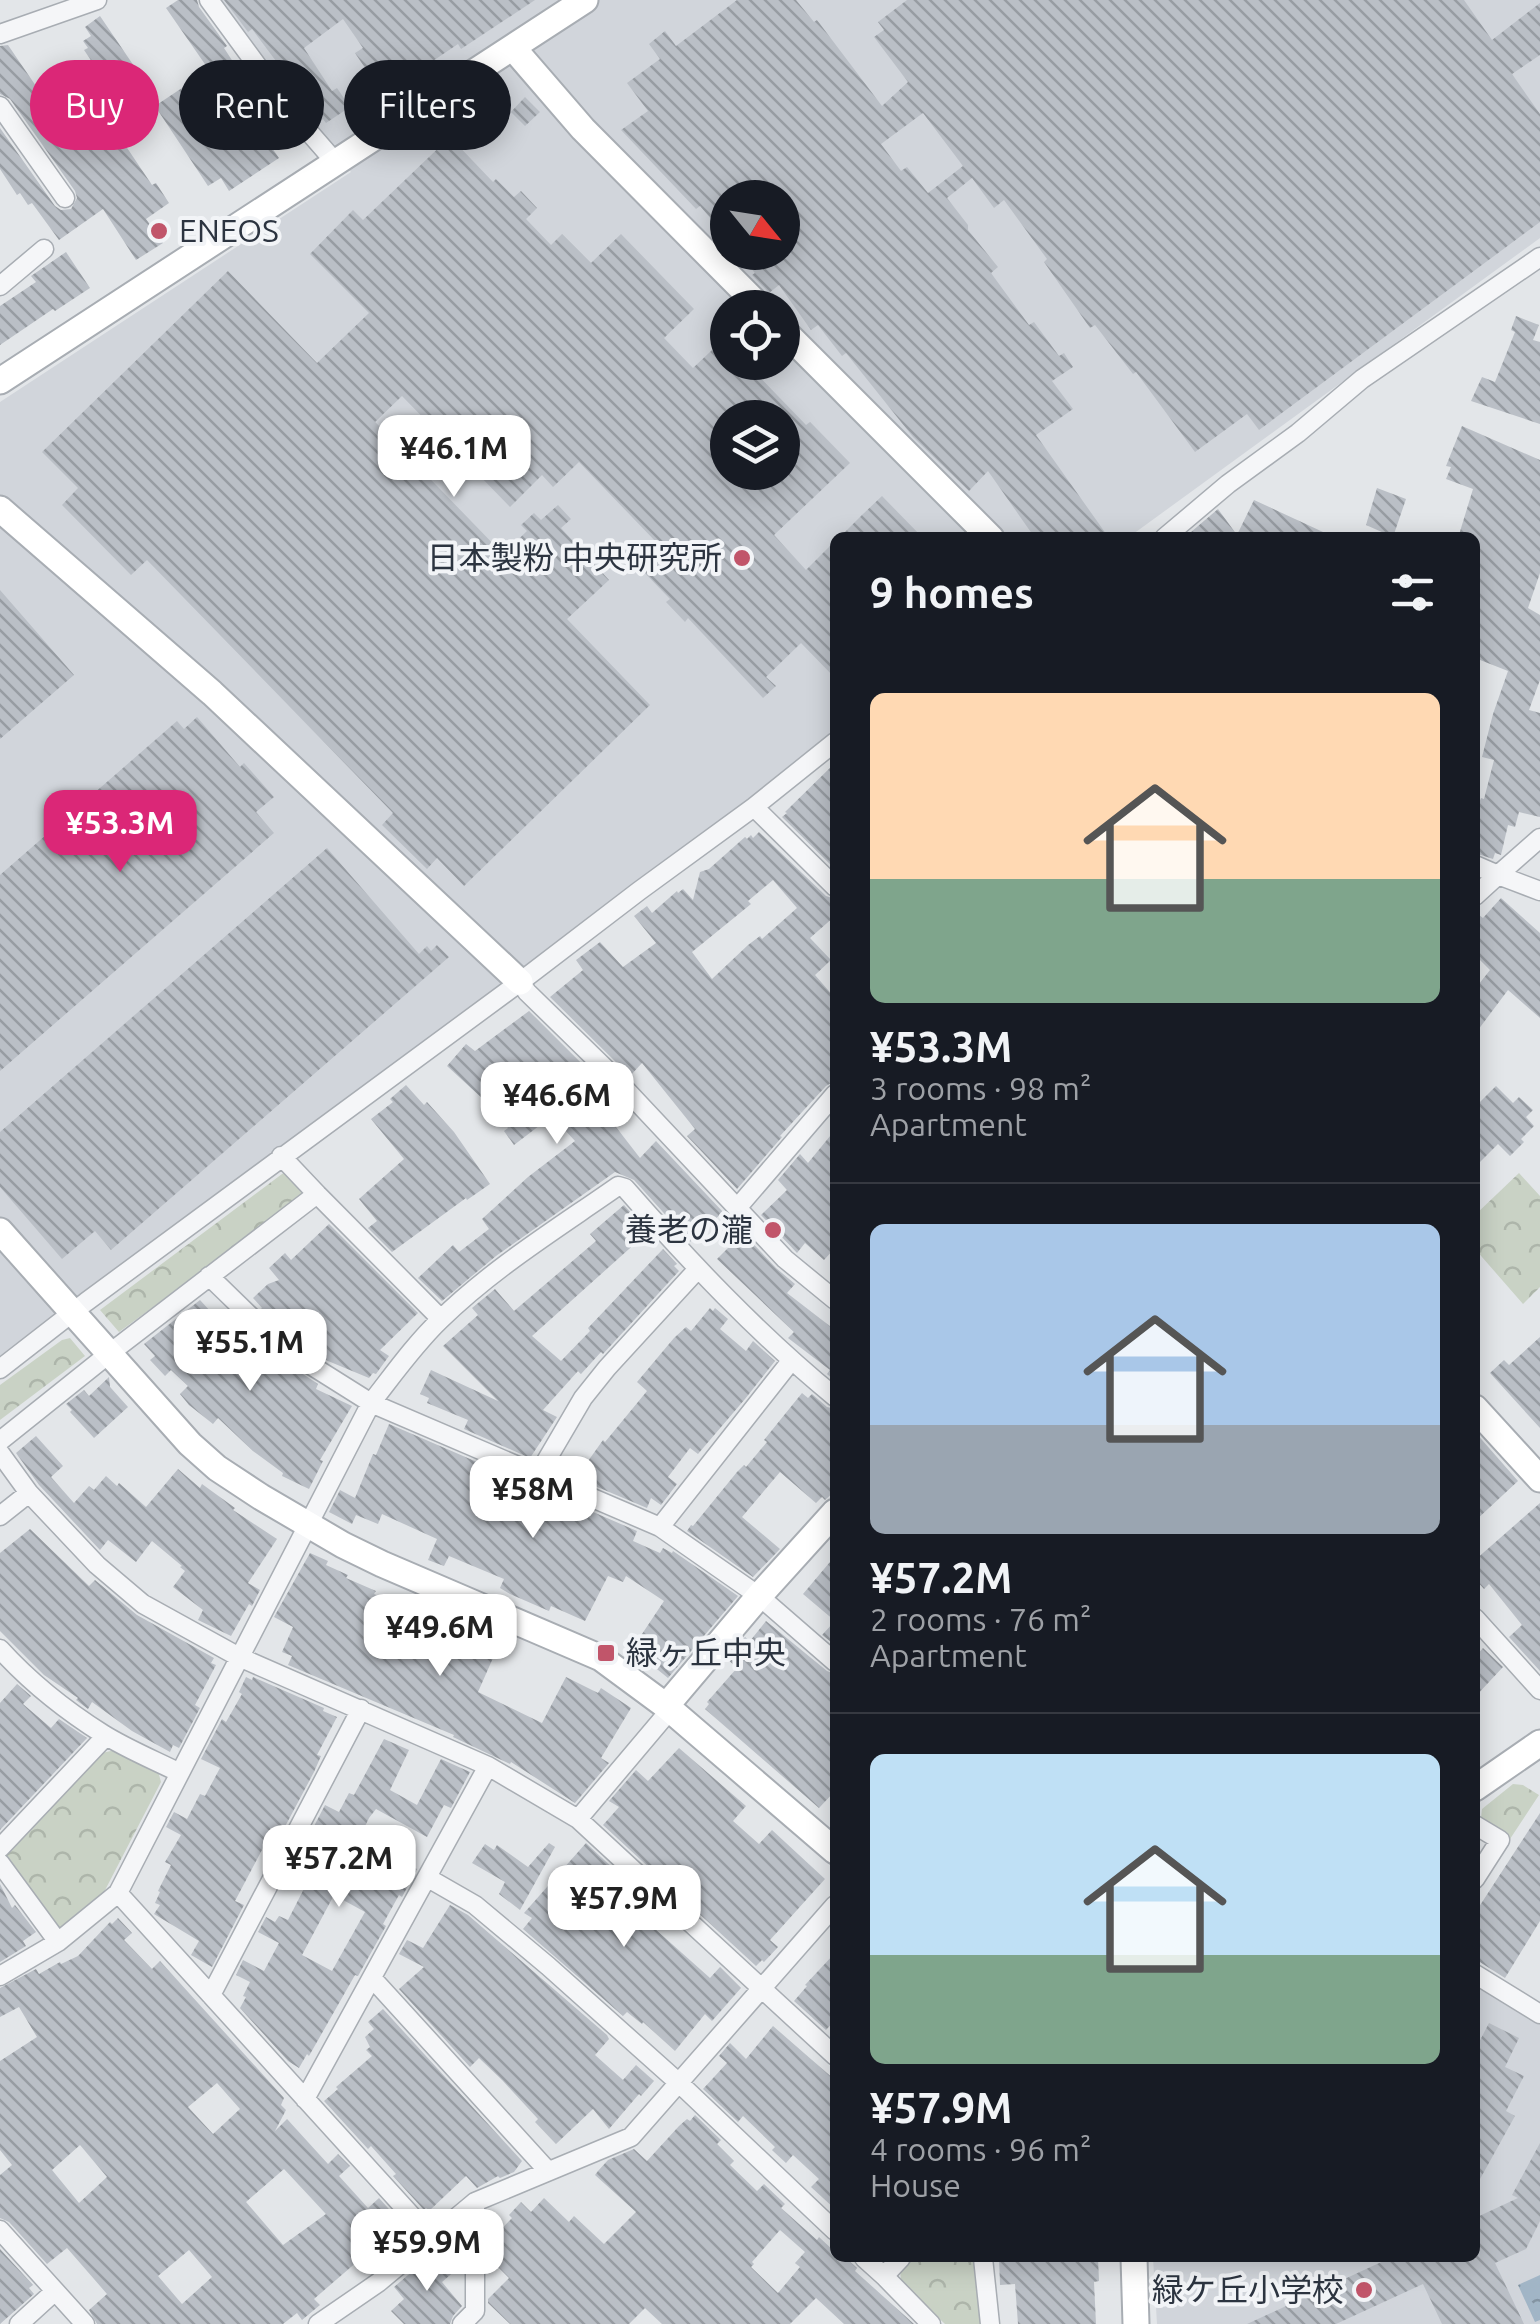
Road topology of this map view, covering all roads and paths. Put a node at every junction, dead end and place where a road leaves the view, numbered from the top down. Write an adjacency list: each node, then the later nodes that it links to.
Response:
1 (97, 0): 4 (street)
2 (209, 0): 7 (street)
3 (585, 0): 5 (street)
4 (0, 34)
5 (513, 48): 7 (street); 12 (street)
6 (0, 106): 8 (street)
7 (336, 163): 14 (street)
8 (65, 198)
9 (44, 249): 11 (street)
10 (1540, 257): 17 (street)
11 (0, 286)
12 (743, 290)
13 (800, 347): 16 (street)
14 (0, 381)
15 (0, 508): 26 (street)
16 (985, 532)
17 (1171, 532)
18 (830, 746): 19 (street)
19 (754, 807): 23 (street); 26 (street)
20 (1540, 838): 22 (street)
21 (1480, 867): 22 (street)
22 (1498, 875): 24 (street); 25 (street)
23 (830, 882)
24 (1480, 891)
25 (1540, 891)
26 (520, 982): 28 (street); 30 (street)
27 (830, 1100): 30 (street)
28 (282, 1156): 29 (street); 35 (street)
29 (317, 1194): 33 (street); 36 (street)
30 (738, 1208): 34 (street)
31 (0, 1230): 35 (street)
32 (697, 1270): 36 (street); 38 (street); 45 (street)
33 (209, 1276): 37 (street); 41 (street)
34 (830, 1296)
35 (72, 1312): 37 (street); 39 (street)
36 (440, 1319): 41 (street)
37 (110, 1352): 43 (street); 50 (street)
38 (790, 1360): 40 (street); 51 (street)
39 (0, 1369)
40 (830, 1392)
41 (371, 1403): 45 (street); 50 (street)
42 (1480, 1413): 46 (street)
43 (0, 1442)
44 (0, 1453): 47 (street)
45 (538, 1473): 51 (street)
46 (1540, 1479)
47 (29, 1494): 48 (street); 55 (street)
48 (0, 1516)
49 (830, 1518): 52 (street)
50 (307, 1524): 55 (street); 58 (street)
51 (660, 1526): 52 (street)
52 (759, 1596): 56 (street); 58 (street)
53 (1480, 1624): 57 (street)
54 (0, 1649): 60 (street)
55 (239, 1658): 59 (street); 63 (street)
56 (830, 1658)
57 (1540, 1690)
58 (668, 1708): 65 (street); 67 (street)
59 (360, 1709): 62 (street); 79 (street)
60 (106, 1736): 63 (street); 68 (street)
61 (1540, 1743): 64 (street)
62 (488, 1766): 65 (street); 71 (street)
63 (180, 1772): 72 (street)
64 (1480, 1785)
65 (578, 1819): 78 (street)
66 (1480, 1828): 70 (street)
67 (830, 1846)
68 (0, 1848)
69 (0, 1863): 74 (street)
70 (1480, 1871)
71 (428, 1878): 77 (street); 82 (street)
72 (118, 1893): 74 (street); 79 (street)
73 (830, 1912): 78 (street)
74 (58, 1942): 75 (street)
75 (0, 1976)
76 (1480, 1977): 80 (street)
77 (372, 1978): 83 (street); 84 (street)
78 (762, 1988): 81 (street); 82 (street)
79 (211, 1996): 83 (street)
80 (1540, 2014)
81 (830, 2051)
82 (679, 2083): 84 (street); 86 (street)
83 (305, 2099): 88 (street)
84 (548, 2170): 85 (street)
85 (476, 2202): 88 (street); 95 (street)
86 (830, 2225)
87 (0, 2230): 94 (street)
88 (431, 2237): 98 (street)
89 (868, 2262): 93 (street)
90 (896, 2262): 93 (street)
91 (983, 2262): 100 (street)
92 (1134, 2262): 101 (street)
93 (884, 2276): 99 (street)
94 (54, 2292): 96 (street); 97 (street)
95 (475, 2320)
96 (19, 2324)
97 (85, 2324)
98 (318, 2324)
99 (930, 2324)
100 (990, 2324)
101 (1136, 2324)

